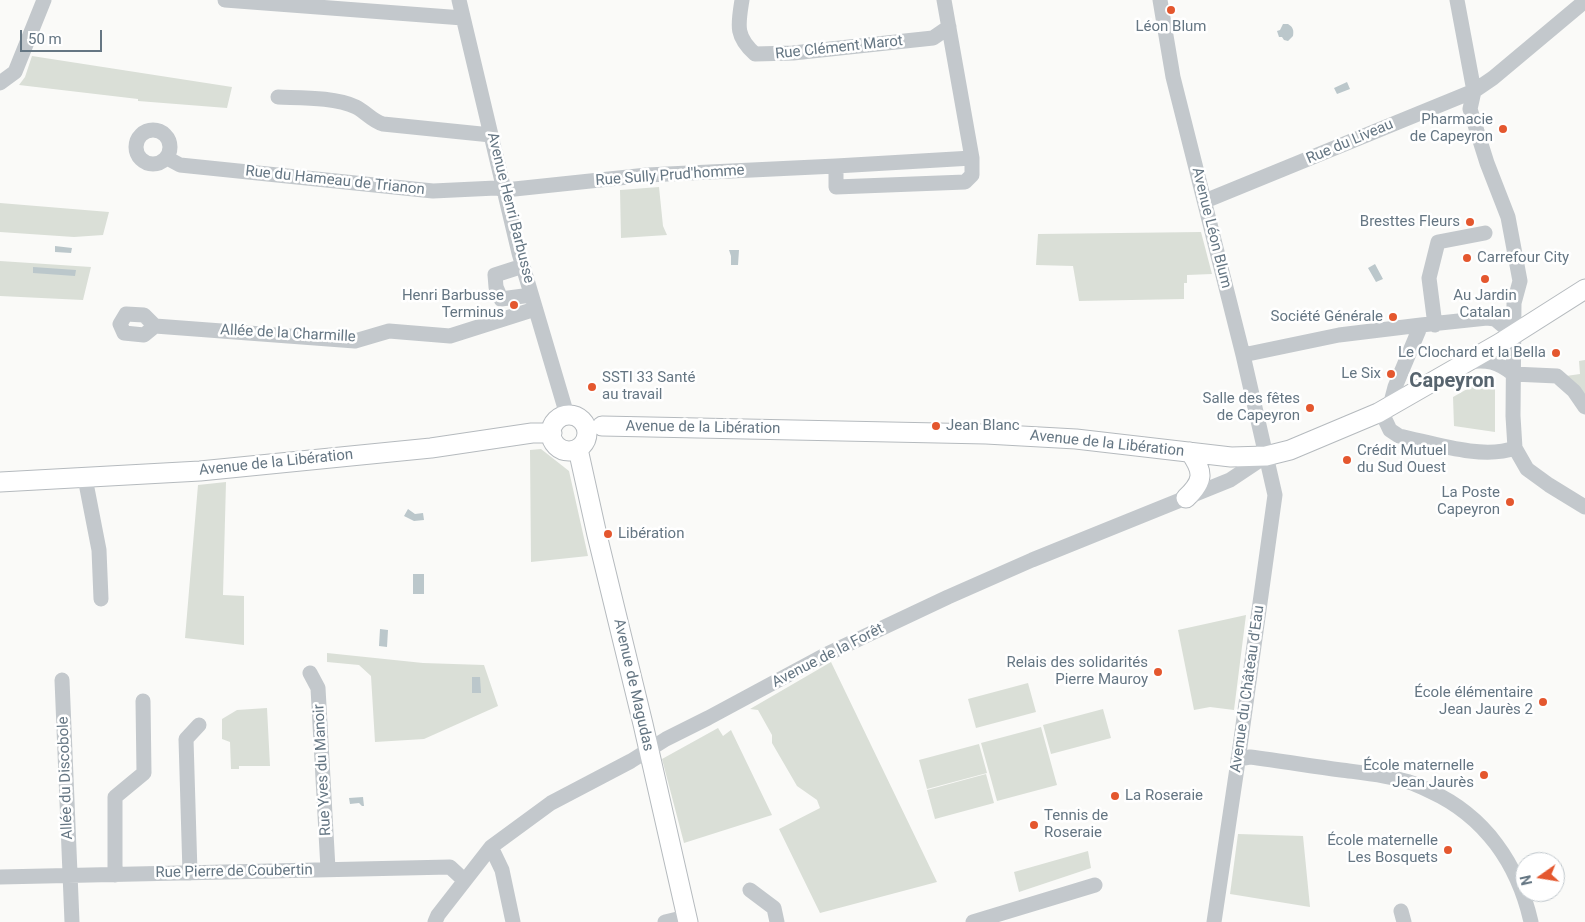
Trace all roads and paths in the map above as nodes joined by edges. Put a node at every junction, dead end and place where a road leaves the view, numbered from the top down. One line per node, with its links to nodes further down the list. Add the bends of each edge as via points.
1 (44, 0): 11 (street, via 15,72)
2 (225, 0): 9 (street)
3 (459, 0): 9 (street, Avenue Henri Barbusse)
4 (742, 0): 10 (street, Rue Clément Marot, via 740,35 755,54 933,38)
5 (944, 0): 10 (street)
6 (1160, 0): 19 (street, Avenue Léon Blum, via 1173,77)
7 (1457, 0): 12 (street)
8 (1585, 1): 12 (street, Rue du Liveau)
9 (464, 18): 14 (street, Avenue Henri Barbusse)
10 (949, 27): 16 (street)
11 (0, 83)
12 (1474, 91): 19 (street, Rue du Liveau); 26 (street, via 1470,109 1508,217 1520,281 1514,303)
13 (278, 98): 14 (street, via 306,98 349,105 382,124)
14 (491, 135): 18 (street, Avenue Henri Barbusse)
15 (167, 158): 18 (street, Rue du Hameau de Trianon, via 180,164 434,191)
16 (972, 158): 17 (street, Rue Sully Prud'homme); 17 (street, via 972,174 965,182 836,187)
17 (836, 166): 18 (street, Rue Sully Prud'homme, via 647,175)
18 (505, 190): 21 (street, Avenue Henri Barbusse)
19 (1205, 201): 27 (street, Avenue Léon Blum)
20 (1485, 233): 24 (street, via 1438,242 1430,278)
21 (523, 266): 23 (street, Avenue Henri Barbusse); 23 (street, via 494,275 496,287 501,299)
22 (1585, 289): 26 (main road, Avenue de la Libération)
23 (533, 302): 25 (street, Allée de la Charmille, via 450,336 389,330 355,340); 32 (street, Avenue Henri Barbusse)
24 (1428, 325): 26 (street, via 1487,318 1495,319); 27 (street, via 1339,335); 31 (street)
25 (155, 326)
26 (1514, 334): 28 (main road, Avenue de la Libération); 29 (street)
27 (1243, 355): 38 (street, Avenue Léon Blum)
28 (1468, 362): 29 (street, via 1484,359 1503,366); 31 (main road, Avenue de la Libération)
29 (1513, 374): 30 (street, via 1557,376 1574,391); 35 (street)
30 (1585, 407)
31 (1386, 409): 35 (street, via 1390,430 1399,436 1482,454); 38 (main road, Avenue de la Libération, via 1290,450)
32 (568, 415): 33 (main road, via 577,416); 34 (main road, via 558,419)
33 (594, 427): 36 (main road); 37 (main road, Avenue de la Libération, via 986,434 1076,439)
34 (552, 433): 36 (main road, via 560,448); 39 (main road, Avenue de la Libération, via 285,463)
35 (1515, 448): 42 (street, via 1527,469 1548,486)
36 (578, 449): 48 (main road, Avenue de Magudas)
37 (1190, 452): 38 (main road, Avenue de la Libération, via 1231,457); 41 (main road, via 1200,468 1201,479)
38 (1266, 456): 41 (street, Avenue de la Forêt, via 1230,480); 49 (street, Avenue du Château d'Eau, via 1275,495)
39 (85, 478): 40 (main road, Avenue de la Libération); 43 (street, via 100,550)
40 (0, 482)
41 (1186, 498): 48 (street, Avenue de la Forêt, via 939,601 825,655)
42 (1585, 507)
43 (101, 599)
44 (310, 673): 51 (street, Rue Yves du Manoir, via 318,688)
45 (62, 680): 53 (street, Allée du Discobole)
46 (143, 701): 54 (street, via 144,773 114,797)
47 (199, 725): 52 (street, via 186,739)
48 (648, 750): 50 (street, Avenue de la Forêt, via 551,803); 59 (main road, Avenue de Magudas)
49 (1238, 759): 66 (street, Avenue du Château d'Eau); 67 (street, via 1250,757 1371,774 1410,782 1442,796 1471,816 1496,842 1515,872)
50 (491, 847): 56 (street, Avenue de la Forêt); 62 (street, via 502,870)
51 (328, 869): 52 (street, Rue Pierre de Coubertin); 56 (street, Rue Pierre de Coubertin, via 450,867)
52 (190, 873): 54 (street, Rue Pierre de Coubertin)
53 (70, 875): 54 (street, Rue Pierre de Coubertin); 55 (street, Rue Pierre de Coubertin); 60 (street, Allée du Discobole)
54 (115, 875)
55 (0, 877)
56 (464, 880): 61 (street, Avenue de la Forêt)
57 (1095, 885): 65 (street)
58 (750, 890): 64 (street, via 774,908)
59 (687, 920): 63 (street)
60 (72, 922)
61 (435, 922)
62 (513, 922)
63 (665, 922)
64 (777, 922)
65 (973, 922)
66 (1214, 922)
67 (1531, 922)

